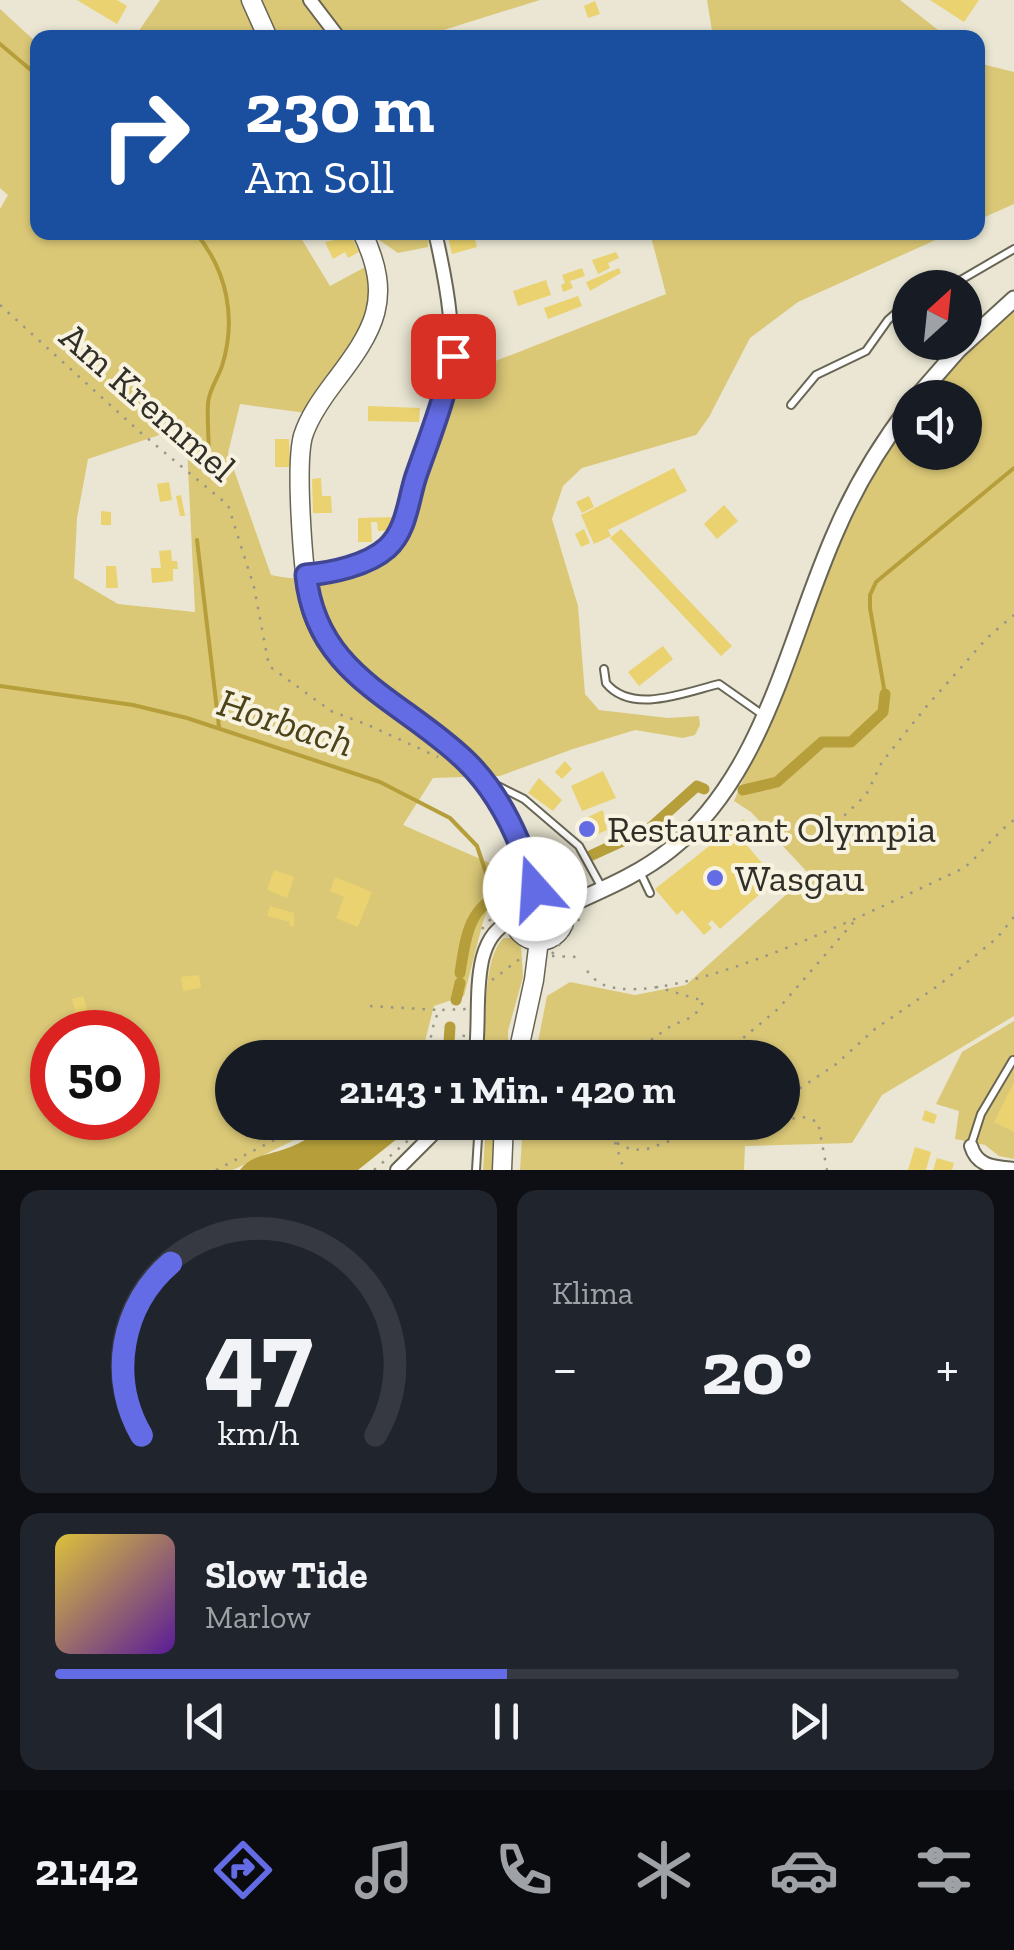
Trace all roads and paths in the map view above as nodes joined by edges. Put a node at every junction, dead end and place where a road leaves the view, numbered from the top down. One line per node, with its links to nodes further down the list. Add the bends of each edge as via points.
1 (252, 0): 3 (main road)
2 (310, 0): 4 (street)
3 (265, 30)
4 (333, 30)
5 (365, 240): 15 (main road, via 379,281 378,311 302,439)
6 (437, 240): 15 (street, via 453,356 398,535 384,552)
7 (1014, 249): 8 (lane)
8 (978, 270)
9 (1014, 299): 12 (street)
10 (0, 305): 19 (path, Am Kremmel, via 228,505 269,666 331,712)
11 (892, 316): 13 (lane, via 866,351 816,375)
12 (982, 324)
13 (791, 405)
14 (892, 433): 18 (street, via 836,530)
15 (306, 575): 20 (main road, via 317,625 346,666)
16 (1014, 615): 22 (path, via 926,707 882,762 866,796)
17 (604, 669): 18 (lane, via 606,684 622,696 654,698 719,684)
18 (764, 716): 23 (street, via 711,808)
19 (449, 763)
20 (482, 778): 24 (main road, via 514,831); 25 (lane, via 515,793 557,826 583,851)
21 (1014, 820): 28 (path, via 964,868)
22 (829, 830)
23 (639, 871): 25 (street); 26 (lane)
24 (533, 882): 25 (path, via 544,871 564,885); 27 (main road); 30 (main road, via 516,904); 31 (path, via 521,879)
25 (600, 883): 27 (street)
26 (650, 893)
27 (571, 903): 32 (main road, via 562,927); 33 (path, via 584,912 550,956)
28 (860, 914): 36 (path, via 734,970); 46 (path, via 778,1009)
29 (1014, 917): 48 (path, via 939,986)
30 (514, 920): 32 (main road); 38 (street, via 484,946)
31 (478, 936)
32 (532, 946): 35 (path, via 485,986); 44 (main road, via 534,980)
33 (576, 957)
34 (587, 970): 36 (path, via 604,985)
35 (486, 976)
36 (656, 986): 45 (path, via 704,1001 694,1016)
37 (370, 1006): 39 (path)
38 (472, 1008): 39 (path); 43 (street)
39 (440, 1010): 41 (path)
40 (465, 1028): 42 (path)
41 (430, 1040)
42 (463, 1040)
43 (473, 1040)
44 (521, 1040)
45 (651, 1040)
46 (741, 1040)
47 (1014, 1060): 57 (lane, via 981,1114)
48 (800, 1088)
49 (800, 1117): 65 (path, via 818,1122)
50 (274, 1140): 59 (path)
51 (420, 1140): 60 (path); 61 (street)
52 (478, 1140): 62 (lane)
53 (503, 1140): 63 (main road)
54 (616, 1140): 56 (path)
55 (671, 1140): 56 (path, via 632,1150)
56 (617, 1143): 64 (path)
57 (971, 1146): 58 (street, via 985,1164)
58 (1014, 1169)
59 (216, 1170)
60 (374, 1170)
61 (397, 1170)
62 (476, 1170)
63 (502, 1170)
64 (624, 1170)
65 (827, 1170)

